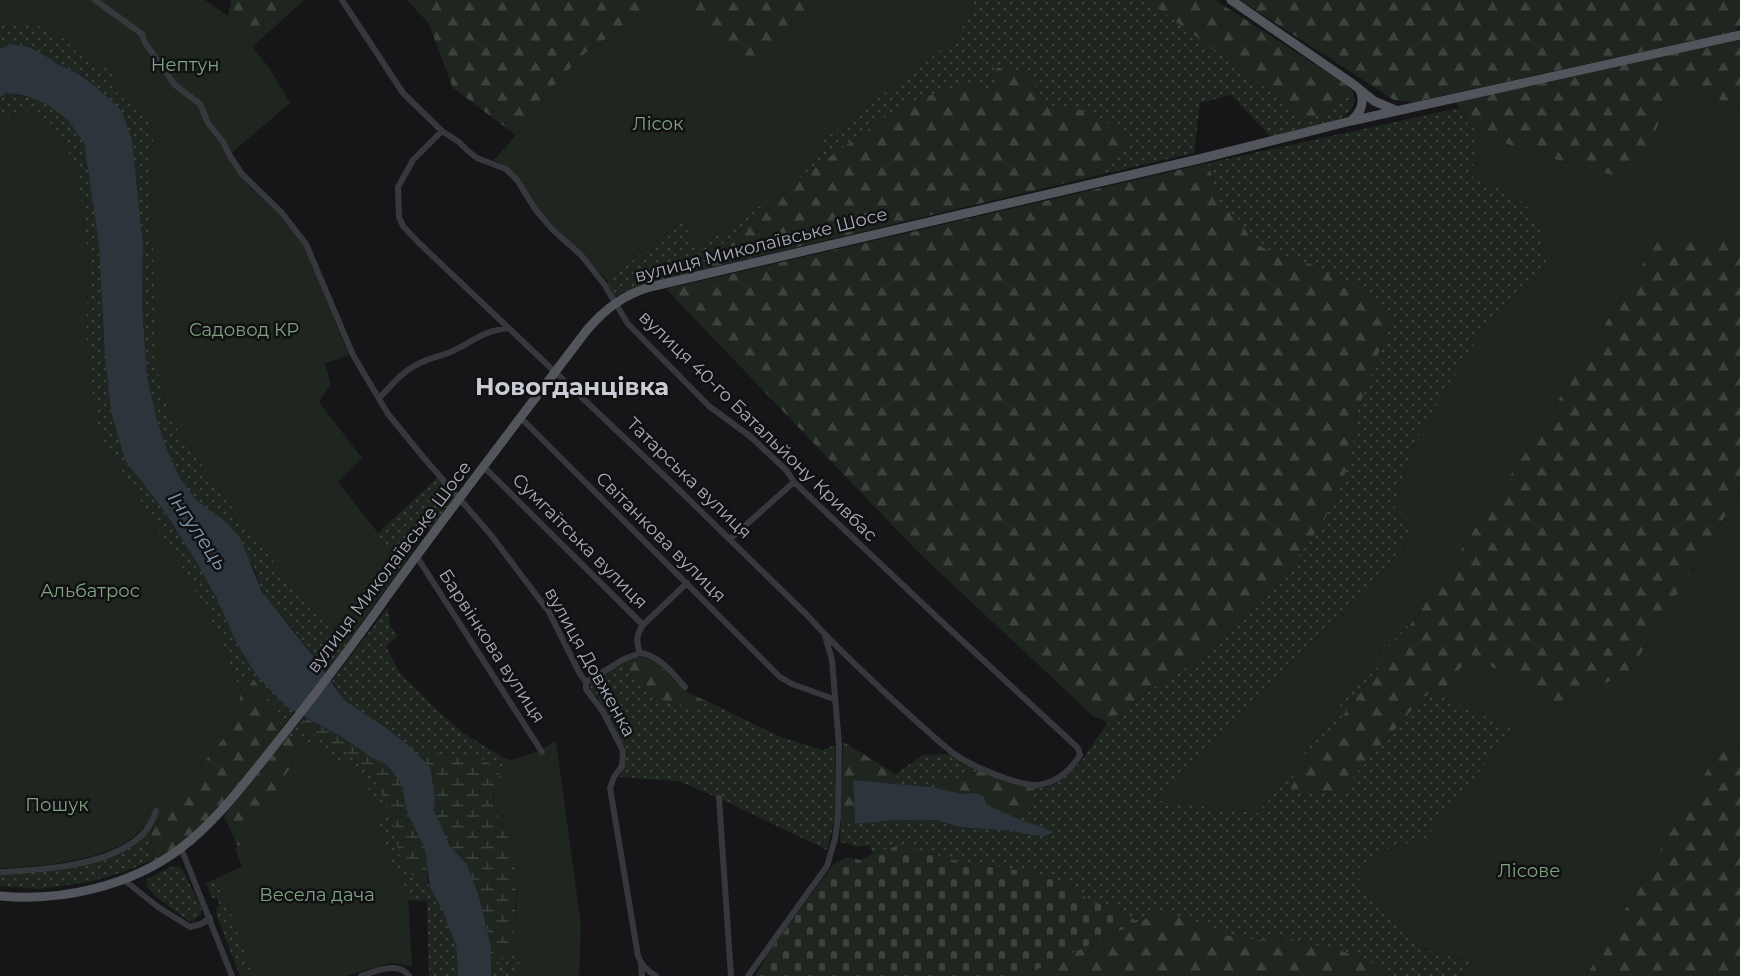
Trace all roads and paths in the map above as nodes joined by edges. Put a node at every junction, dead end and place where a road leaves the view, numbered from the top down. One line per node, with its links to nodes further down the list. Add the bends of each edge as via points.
1 (94, 0): 12 (street, вулиця Довженка, via 142,34 145,44 176,85 200,104 242,174 282,213 306,244 352,355)
2 (342, 0): 8 (street, вулиця 40-го Батальйону Кривбас, via 403,93)
3 (1231, 0): 5 (main road)
4 (1740, 35): 6 (main road, вулиця Миколаївське Шосе)
5 (1360, 90): 6 (main road, via 1378,104); 7 (main road, via 1361,108)
6 (1397, 111): 7 (main road, вулиця Миколаївське Шосе)
7 (1351, 121): 9 (main road, вулиця Миколаївське Шосе, via 650,287)
8 (442, 131): 9 (street, вулиця 40-го Батальйону Кривбас, via 477,158 506,169 553,230 581,255); 10 (street, Татарська вулиця, via 413,160 398,187 399,218 419,243)
9 (615, 303): 11 (main road, вулиця Миколаївське Шосе, via 600,315); 15 (street, вулиця 40-го Батальйону Кривбас, via 628,324 709,406 751,437)
10 (509, 328): 11 (street, Татарська вулиця); 12 (street, via 492,330 451,352 416,364)
11 (556, 371): 13 (main road, вулиця Миколаївське Шосе); 17 (street, Татарська вулиця)
12 (380, 398): 16 (street, вулиця Довженка, via 399,428)
13 (520, 418): 14 (main road, вулиця Миколаївське Шосе); 19 (street, Світанкова вулиця)
14 (484, 467): 16 (main road, вулиця Миколаївське Шосе); 20 (street, Сумгаїтська вулиця)
15 (794, 482): 17 (street); 27 (street, вулиця 40-го Батальйону Кривбас, via 1078,748 1076,762)
16 (460, 498): 18 (main road, вулиця Миколаївське Шосе); 23 (street, вулиця Довженка, via 549,612)
17 (730, 539): 21 (street, Татарська вулиця)
18 (417, 556): 26 (street, Барвінкова вулиця); 30 (main road, вулиця Миколаївське Шосе, via 285,732 221,810)
19 (687, 583): 20 (street); 25 (street, Світанкова вулиця, via 780,677)
20 (643, 625): 22 (street, Сумгаїтська вулиця, via 637,633)
21 (825, 636): 25 (street); 27 (street, Татарська вулиця, via 954,754 1023,784)
22 (640, 653): 23 (street); 24 (street, via 653,656)
23 (586, 682): 35 (street, вулиця Довженка, via 623,751 622,766 610,788)
24 (685, 687)
25 (834, 699): 42 (street, via 839,745 838,817 827,866)
26 (542, 753)
27 (1056, 780)
28 (719, 798): 41 (street)
29 (156, 811): 31 (street, via 142,834 110,854 62,866)
30 (181, 848): 32 (main road, вулиця Миколаївське Шосе, via 154,866); 34 (street)
31 (0, 872)
32 (123, 879): 33 (main road, вулиця Миколаївське Шосе, via 61,894); 34 (street, via 190,927)
33 (0, 896)
34 (210, 918): 37 (street)
35 (641, 963): 39 (street, вулиця Довженка); 40 (street)
36 (407, 973): 38 (street, via 393,968)
37 (232, 976)
38 (361, 976)
39 (642, 976)
40 (656, 976)
41 (731, 976)
42 (748, 976)

